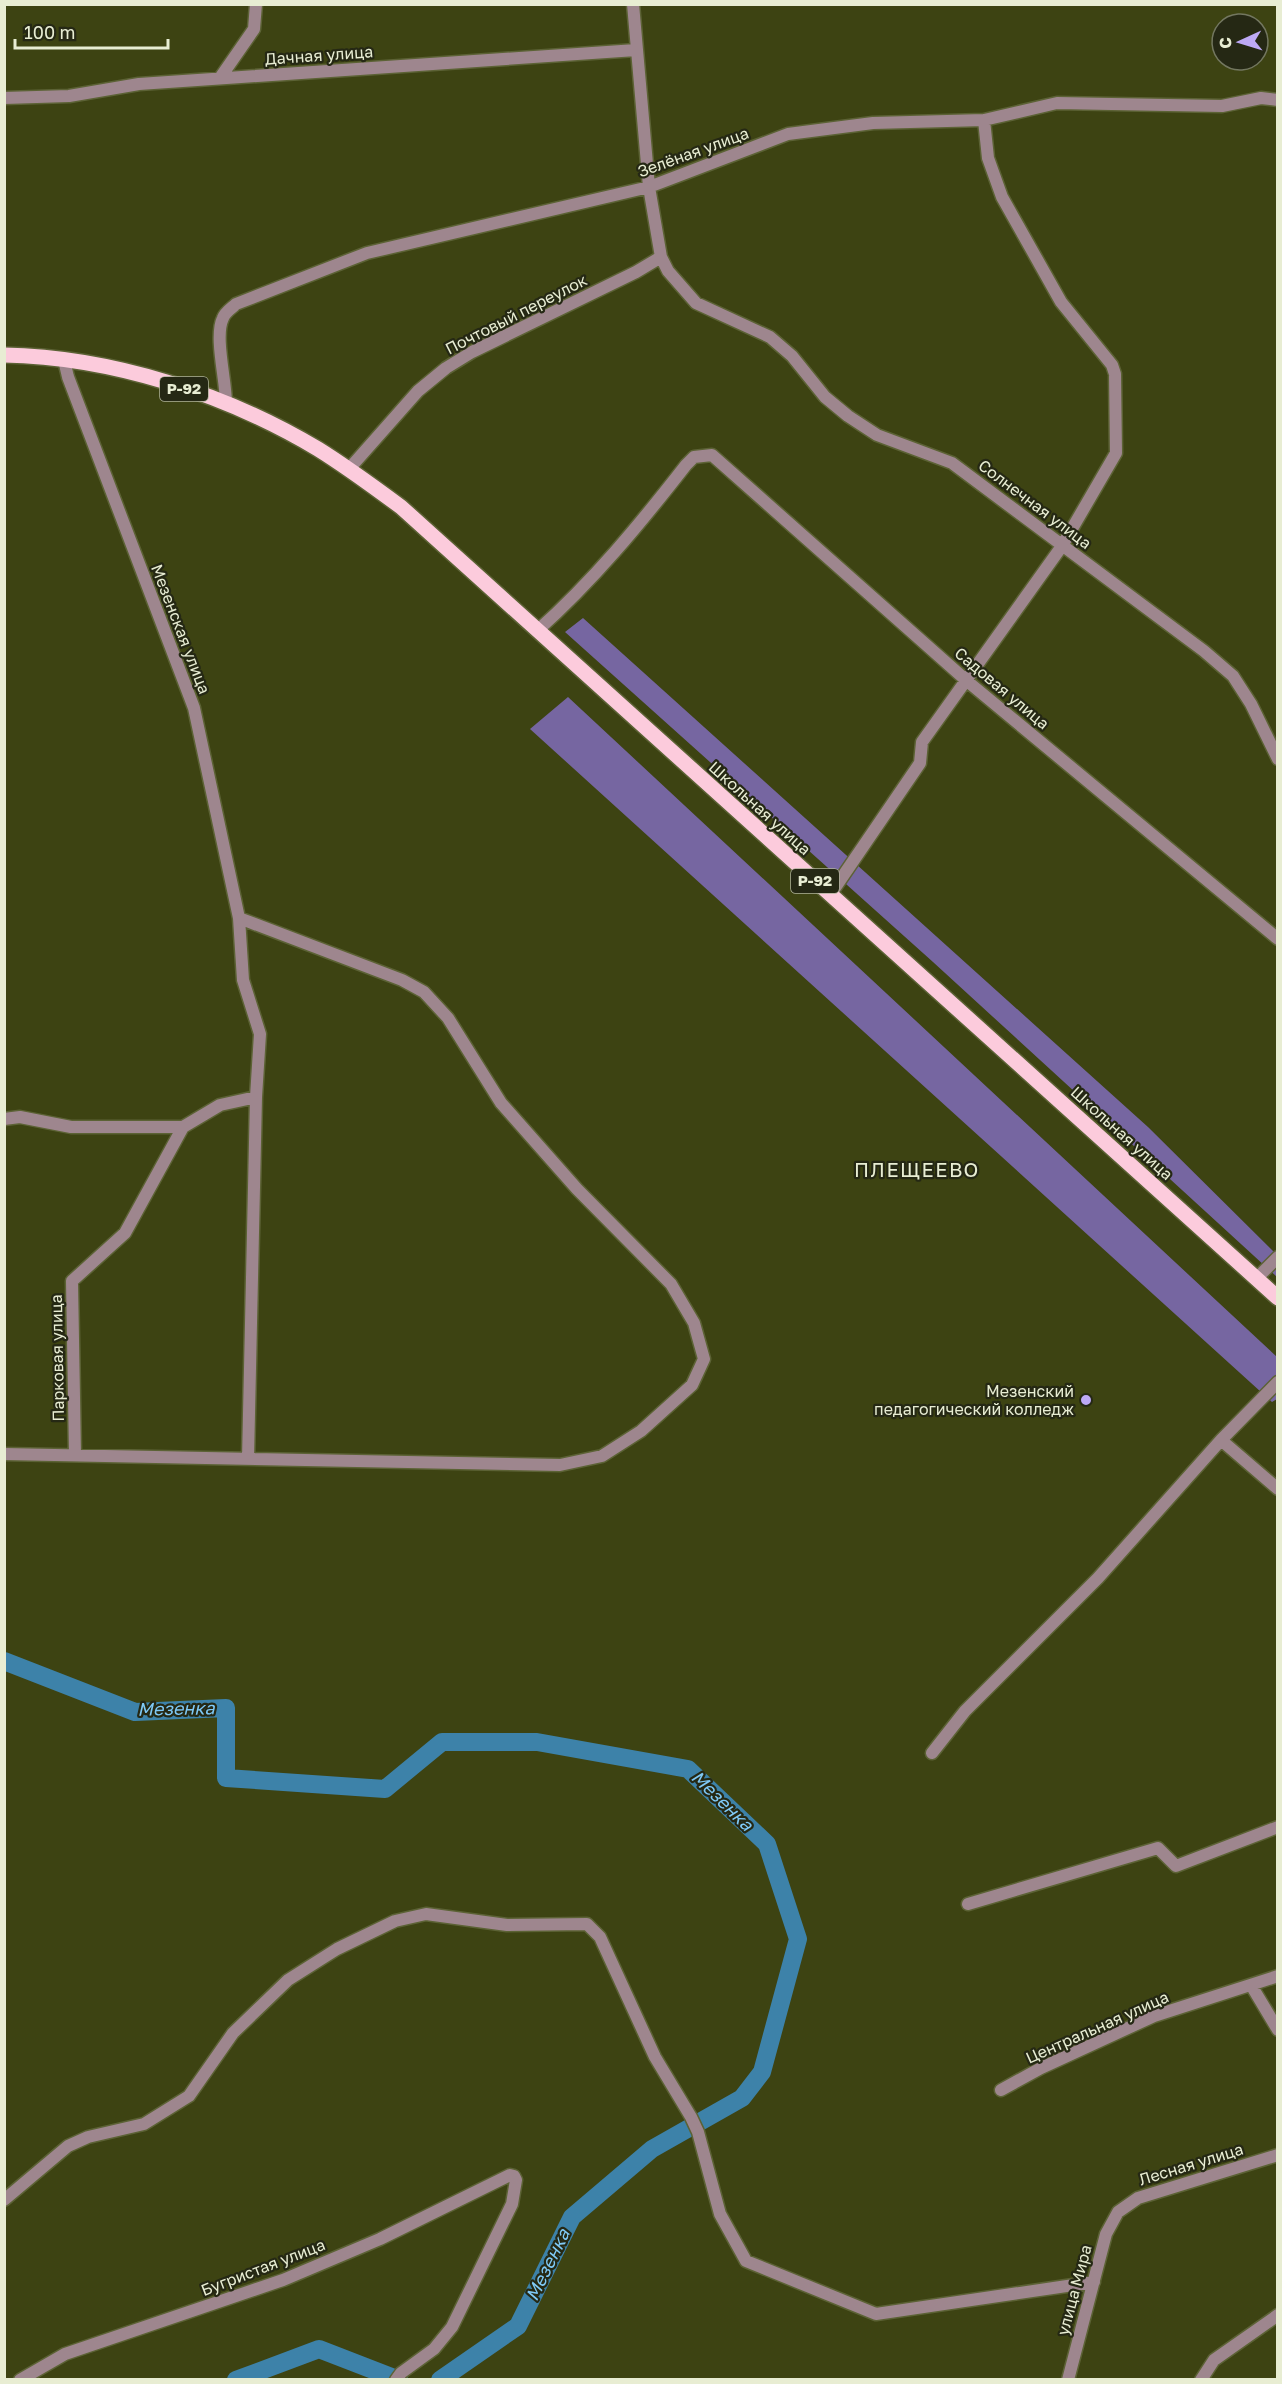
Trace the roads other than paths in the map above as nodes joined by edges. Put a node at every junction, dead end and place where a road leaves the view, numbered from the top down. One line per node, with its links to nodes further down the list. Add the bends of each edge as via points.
1 (256, 4): 4 (street, via 254,29)
2 (633, 4): 3 (street)
3 (636, 50): 4 (street, Дачная улица); 8 (street)
4 (220, 78): 5 (street, Дачная улица, via 139,84 69,96)
5 (4, 98)
6 (1278, 100): 7 (street, Зелёная улица, via 1261,98 1222,106 1057,103)
7 (984, 120): 8 (street, Зелёная улица, via 873,123 788,134); 14 (street, via 988,158 1002,198 1061,302 1112,365 1115,375 1116,453)
8 (649, 187): 9 (street); 12 (street, Зелёная улица, via 367,254 236,304 224,315 219,331)
9 (661, 257): 13 (street, Почтовый переулок, via 446,368 418,391); 14 (street, Солнечная улица, via 696,303 770,337 848,416 877,435 952,463)
10 (4, 355): 11 (main road, Р-92)
11 (64, 360): 12 (main road, Р-92, via 129,371); 19 (street, Мезенская улица, via 194,708)
12 (226, 403): 13 (main road, Р-92, via 317,449)
13 (349, 470): 15 (main road, Школьная улица / Р-92, via 401,507)
14 (1062, 546): 16 (street); 17 (street, Солнечная улица, via 1233,676)
15 (537, 631): 16 (street, Садовая улица, via 625,542 686,465 694,458 712,455); 18 (main road, Школьная улица / Р-92)
16 (967, 681): 18 (street, via 922,742 920,763); 20 (street, Садовая улица)
17 (1278, 759)
18 (830, 895): 25 (main road, Школьная улица / Р-92)
19 (239, 918): 21 (street, Мезенская улица, via 243,980 260,1034); 31 (street, via 424,992 448,1018 501,1103 577,1189 671,1284 694,1323 704,1359 692,1384 641,1431 602,1456 560,1465)
20 (1278, 939)
21 (256, 1097): 23 (street, via 220,1105); 31 (street, Мезенская улица)
22 (4, 1119): 23 (street, via 20,1117 71,1127)
23 (183, 1127): 30 (street, Парковая улица, via 125,1233 72,1281)
24 (1278, 1257): 25 (street)
25 (1257, 1278): 26 (main road, Школьная улица / Р-92)
26 (1278, 1298)
27 (1278, 1382): 28 (street)
28 (1221, 1440): 32 (street); 33 (street, via 1098,1578 965,1711)
29 (4, 1454): 30 (street)
30 (75, 1455): 31 (street)
31 (249, 1459)
32 (1278, 1489)
33 (932, 1753)
34 (1278, 1827): 35 (street, via 1176,1866 1158,1848)
35 (968, 1904)
36 (1278, 1976): 37 (street, Центральная улица)
37 (1251, 1985): 38 (street); 39 (street, Центральная улица, via 1154,2016 1041,2067)
38 (1278, 2030)
39 (1001, 2090)
40 (1278, 2155): 42 (street, Лесная улица, via 1138,2198)
41 (4, 2200): 43 (street, via 68,2146 88,2137 144,2124 189,2096 232,2033 288,1980 337,1949 395,1921 426,1914 507,1925 587,1924 604,1945 654,2057 691,2117 720,2214 746,2261 876,2314)
42 (1118, 2212): 43 (street, улица Мира, via 1106,2234)
43 (1094, 2282): 47 (street, улица Мира)
44 (1278, 2315): 48 (street, via 1214,2360)
45 (399, 2376): 46 (street, Бугристая улица, via 434,2349 452,2327 512,2204 514,2176 283,2280 65,2354)
46 (20, 2379)
47 (1068, 2379)
48 (1201, 2379)

